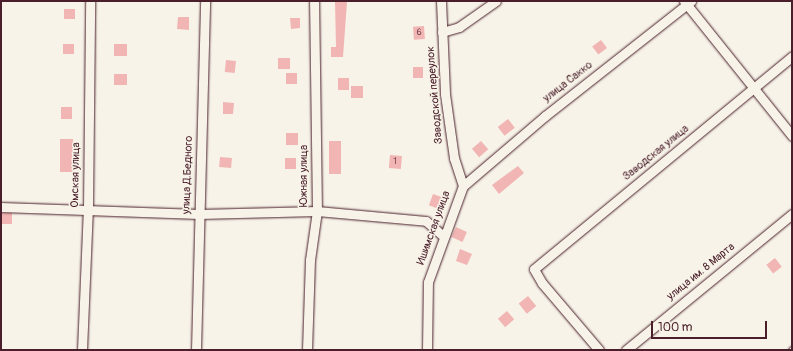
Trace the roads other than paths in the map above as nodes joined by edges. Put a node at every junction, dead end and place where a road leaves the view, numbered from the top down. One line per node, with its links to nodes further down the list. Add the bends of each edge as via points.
1 (90, 1): 13 (street, Омская улица)
2 (205, 1): 15 (street, улица Д.Бедного)
3 (314, 1): 14 (street, Южная улица)
4 (441, 1): 7 (street, Заводской переулок)
5 (496, 1): 7 (street, via 459,27)
6 (687, 2): 9 (street); 11 (street, улица Сакко, via 544,116)
7 (442, 32): 11 (street, Заводской переулок, via 446,101 454,158)
8 (792, 56): 9 (street, Заводская улица)
9 (754, 90): 10 (street); 22 (street, Заводская улица, via 534,269 542,283)
10 (792, 136)
11 (463, 186): 17 (street, Ишимская улица)
12 (1, 207): 13 (street)
13 (88, 210): 15 (street); 18 (street, Омская улица)
14 (316, 211): 15 (street); 17 (street, via 426,221); 20 (street, Южная улица, via 310,260)
15 (199, 214): 19 (street, улица Д.Бедного)
16 (792, 214): 23 (street, улица им. 8 Марта)
17 (443, 236): 21 (street, Ишимская улица, via 428,282)
18 (82, 350)
19 (196, 350)
20 (307, 350)
21 (428, 350)
22 (599, 350)
23 (626, 350)

